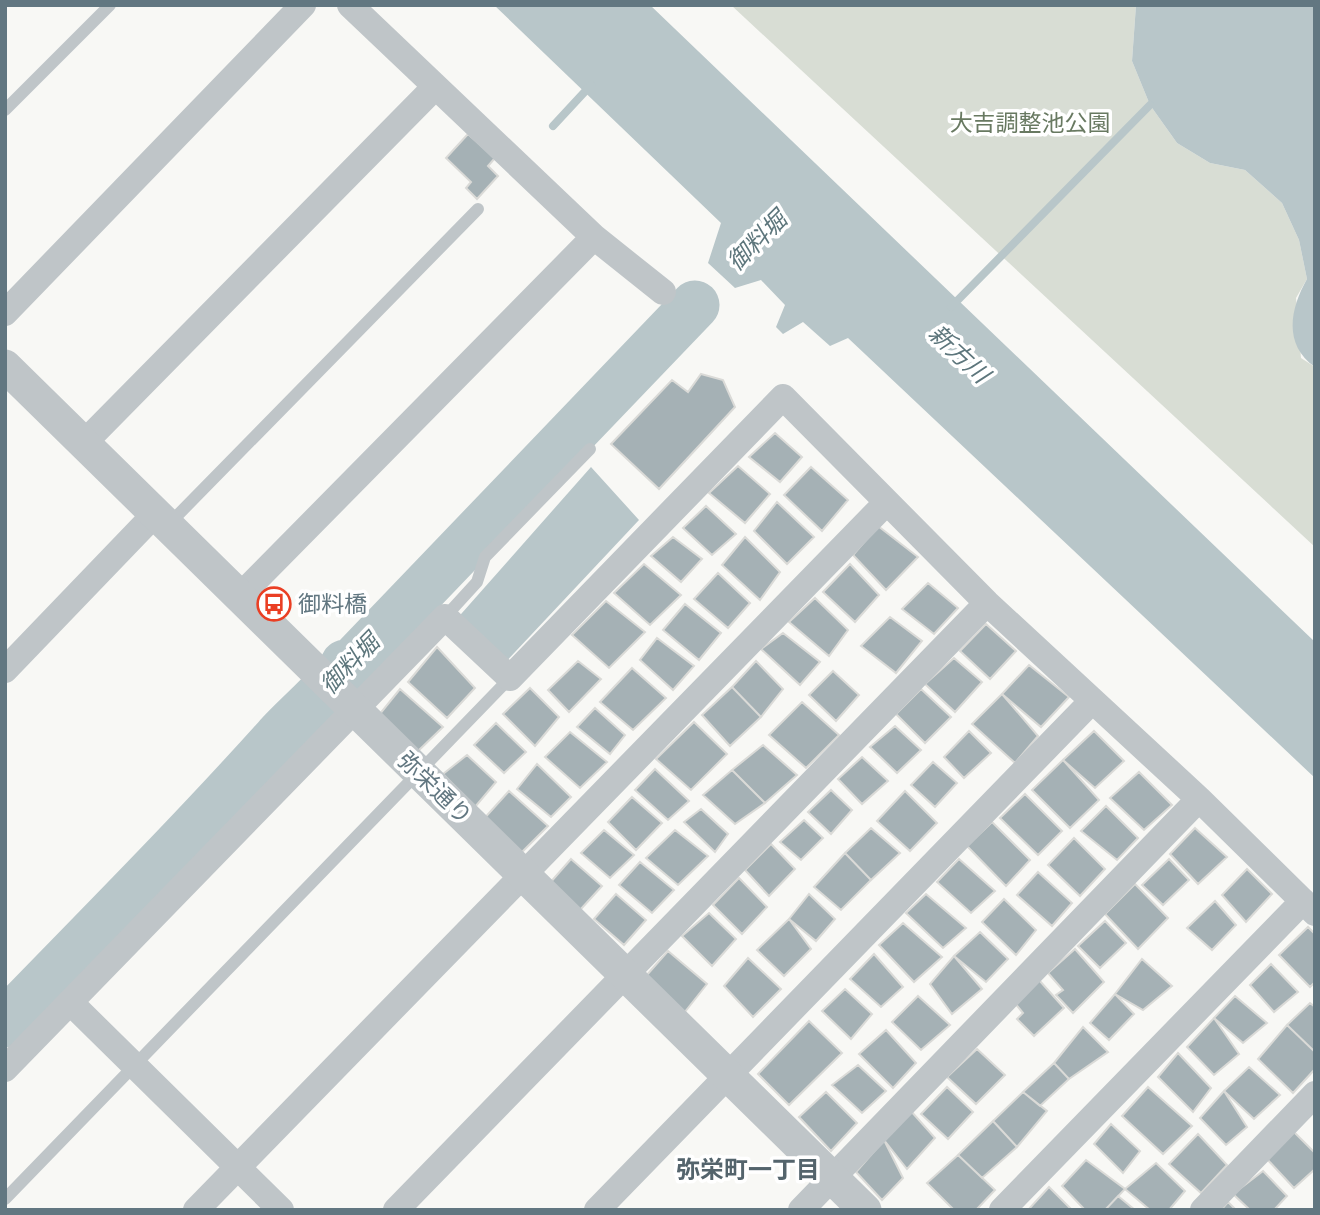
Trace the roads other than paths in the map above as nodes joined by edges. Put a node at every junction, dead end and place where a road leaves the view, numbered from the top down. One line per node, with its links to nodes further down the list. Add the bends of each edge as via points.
1 (110, 5): 5 (lane)
2 (303, 5): 9 (street)
3 (350, 5): 4 (street)
4 (435, 87): 7 (street); 11 (street)
5 (5, 110)
6 (478, 209): 14 (lane)
7 (594, 237): 8 (street); 15 (street)
8 (663, 292)
9 (5, 313)
10 (5, 366): 11 (street, 弥栄通り)
11 (83, 444): 14 (street, 弥栄通り)
12 (590, 449): 17 (lane, via 485,557 477,582)
13 (886, 503): 16 (street); 19 (street, via 783,397); 24 (street)
14 (161, 519): 15 (street, 弥栄通り); 18 (street)
15 (240, 596): 21 (street, 弥栄通り)
16 (987, 603): 20 (street); 26 (street)
17 (445, 617): 19 (street); 21 (street)
18 (6, 666)
19 (510, 678): 22 (lane)
20 (1092, 701): 23 (street); 30 (street)
21 (352, 706): 22 (street, 弥栄通り); 27 (street)
22 (419, 772): 24 (street, 弥栄通り); 28 (lane)
23 (1199, 799): 25 (street); 33 (street)
24 (524, 875): 26 (street, 弥栄通り); 32 (street)
25 (1309, 907): 41 (street)
26 (625, 974): 30 (street, 弥栄通り); 37 (street)
27 (71, 1003): 28 (street); 29 (street)
28 (135, 1066): 32 (street); 34 (lane)
29 (5, 1069)
30 (728, 1075): 33 (street, 弥栄通り); 38 (street)
31 (1315, 1094): 42 (street)
32 (238, 1167): 35 (street); 36 (street)
33 (832, 1177): 39 (street); 40 (street, 弥栄通り)
34 (5, 1199)
35 (197, 1210)
36 (281, 1210)
37 (396, 1210)
38 (597, 1210)
39 (801, 1210)
40 (865, 1210)
41 (1002, 1210)
42 (1203, 1210)

